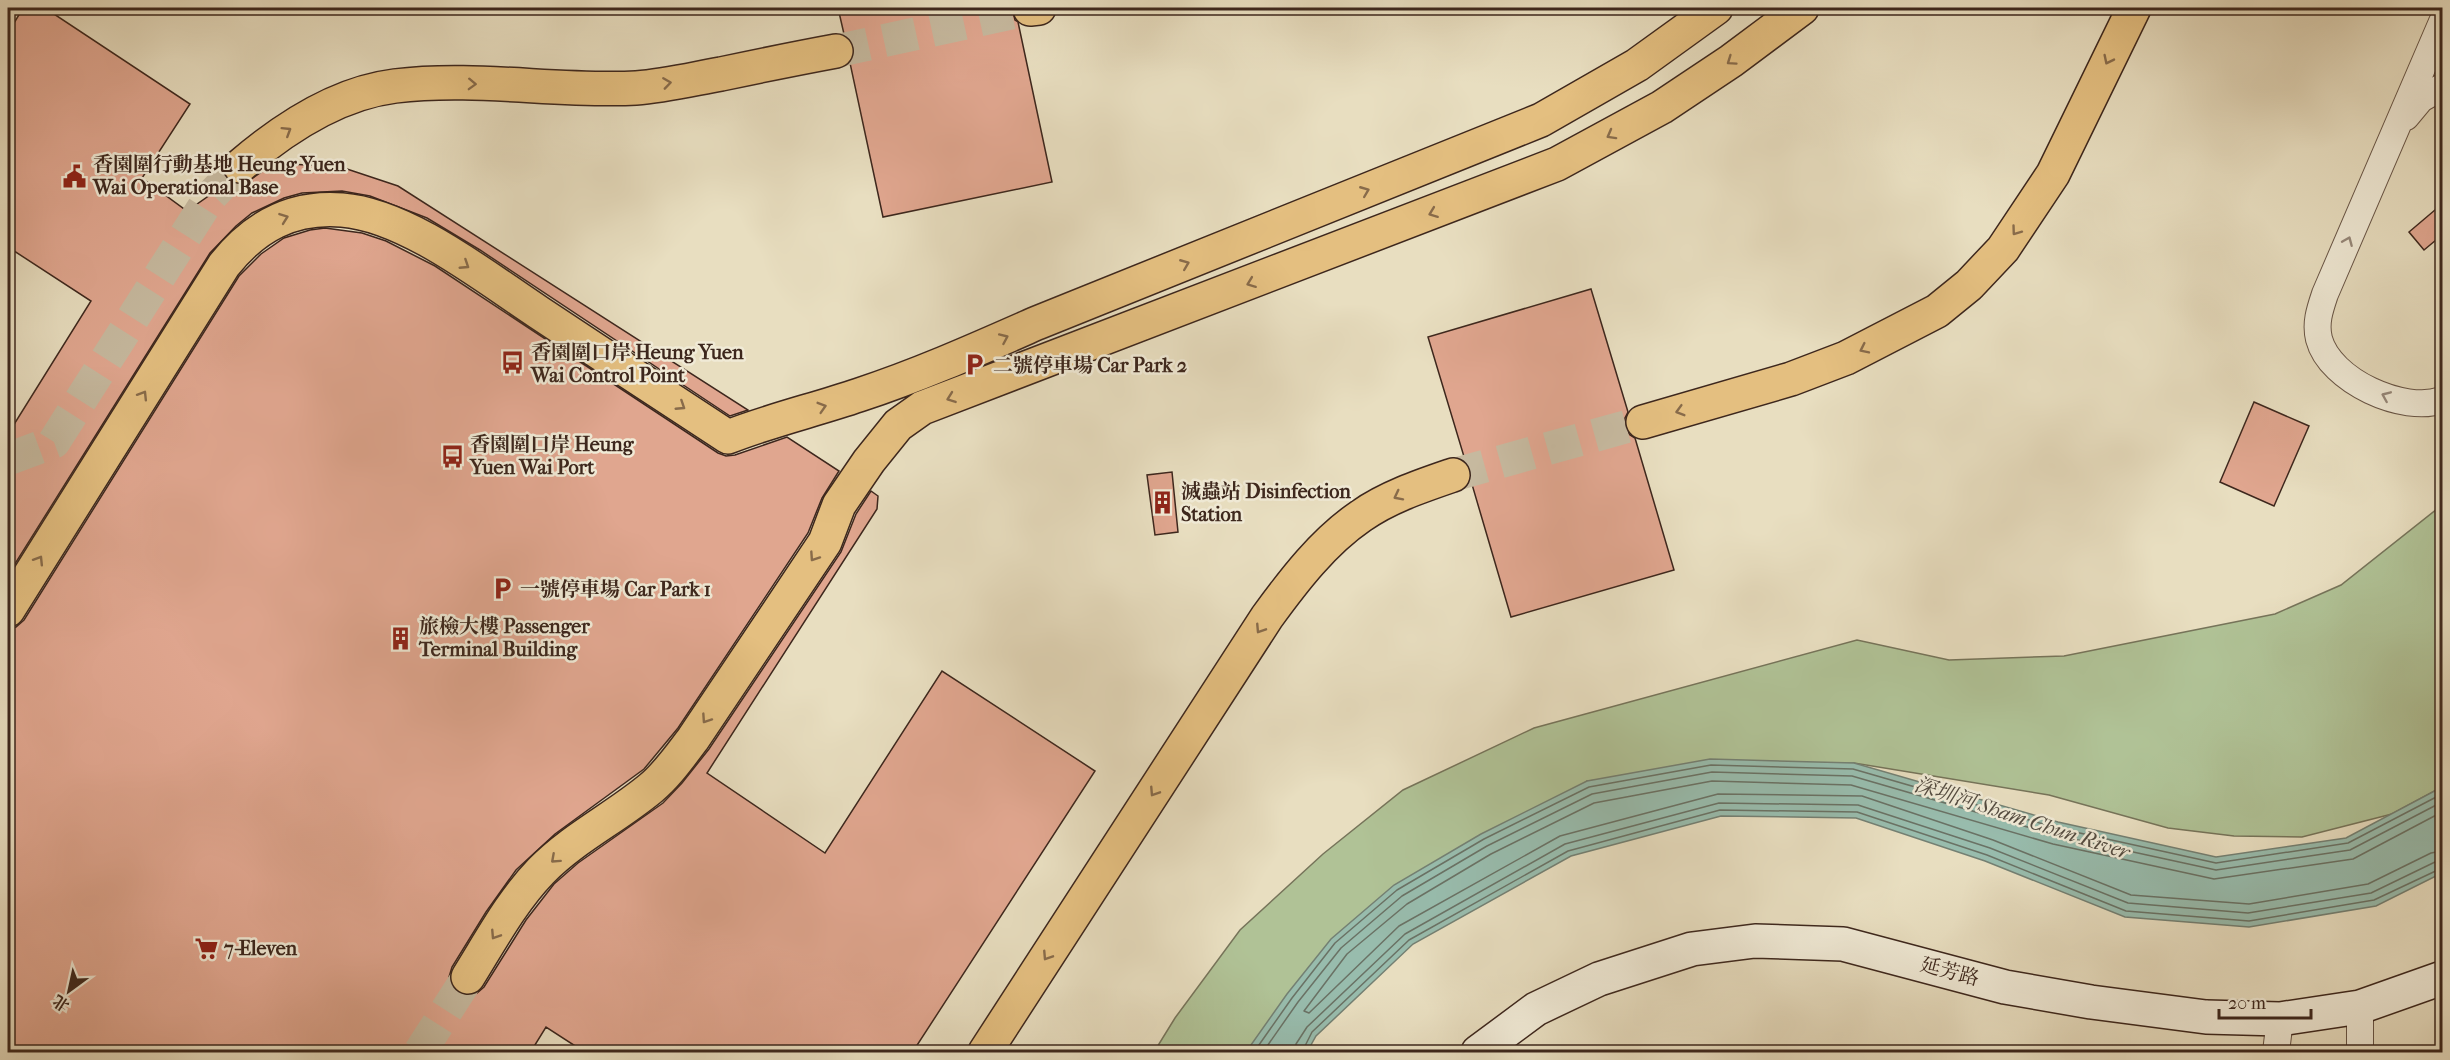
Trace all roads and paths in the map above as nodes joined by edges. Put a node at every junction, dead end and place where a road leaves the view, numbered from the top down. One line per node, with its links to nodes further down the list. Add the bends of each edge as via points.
1 (1716, 8): 12 (highway, one-way to 1, via 224,265 249,237 280,219 319,210 343,210 385,220 427,240 728,437 860,395 958,358 1540,120 1637,65)
2 (1802, 8): 13 (highway, one-way to 13, via 1662,107 1547,168 922,408 898,425 839,505 825,542 674,764 652,787 540,872)
3 (2134, 8): 10 (highway, one-way to 10, via 2053,174 2003,249 1969,285 1937,311 1846,358 1791,379)
4 (2442, 22): 7 (street)
5 (836, 51): 8 (highway, one-way to 5, via 287,129 345,100 393,86 436,83 636,88)
6 (2442, 87): 7 (street, via 2421,99)
7 (2395, 132): 9 (street, one-way to 7, via 2409,403 2363,385 2334,365 2319,340 2325,294)
8 (240, 166)
9 (2442, 400)
10 (1643, 422)
11 (1453, 476): 17 (highway, one-way to 17, via 1406,492 1361,516 1295,578)
12 (8, 610)
13 (468, 977)
14 (2442, 978): 15 (main road, 延芳路)
15 (2360, 1007): 16 (main road, 延芳路); 20 (street)
16 (2280, 1019): 18 (main road, 延芳路, via 2206,1017 2091,1002 2005,987 1843,944 1755,941 1692,949 1599,979 1536,1009); 19 (street)
17 (989, 1045)
18 (1478, 1053)
19 (2276, 1053)
20 (2360, 1053)

